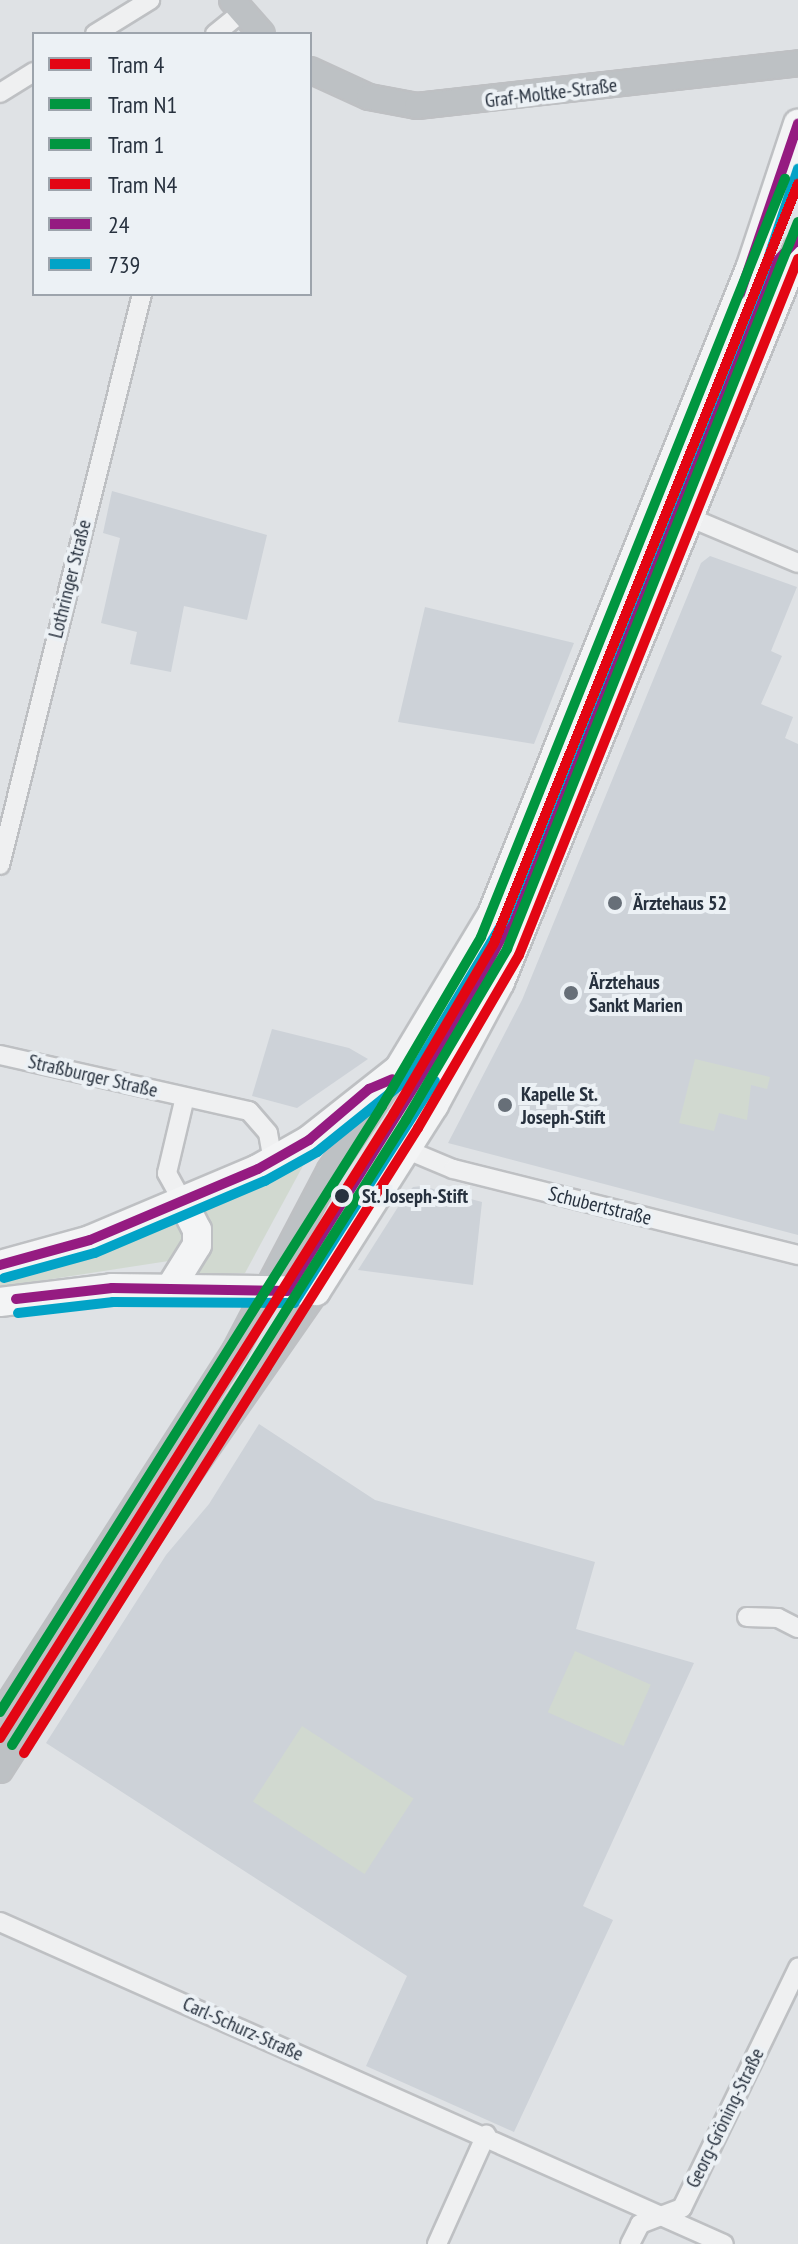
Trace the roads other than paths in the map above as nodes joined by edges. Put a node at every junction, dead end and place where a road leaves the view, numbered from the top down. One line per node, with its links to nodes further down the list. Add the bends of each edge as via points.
1 (150, 0): 3 (street)
2 (236, 7): 4 (street); 5 (main road)
3 (98, 32)
4 (217, 32)
5 (260, 32)
6 (798, 63): 7 (main road, Graf-Moltke-Straße, via 417,106 369,97)
7 (312, 71)
8 (32, 73): 9 (street)
9 (0, 93)
10 (798, 124): 19 (main road, via 750,269 492,914)
11 (798, 249): 13 (main road)
12 (141, 296): 16 (street, Lothringer Straße)
13 (691, 518): 14 (street); 21 (main road, via 500,982)
14 (798, 563)
15 (0, 781): 16 (street)
16 (19, 785): 17 (street, Lothringer Straße)
17 (0, 865)
18 (0, 1055): 20 (street, Straßburger Straße)
19 (392, 1079): 22 (main road, via 369,1089 309,1140); 27 (main road, via 330,1170)
20 (185, 1097): 22 (street, Straßburger Straße, via 249,1111 268,1133); 23 (street, Straßburger Straße, via 167,1173)
21 (405, 1149): 24 (street, Schubertstraße, via 453,1169); 28 (main road)
22 (273, 1161): 23 (main road)
23 (184, 1204): 25 (main road, via 90,1240); 26 (main road, via 197,1230 197,1245)
24 (798, 1255)
25 (0, 1265)
26 (171, 1287): 27 (main road); 29 (main road, via 83,1290)
27 (265, 1290): 28 (main road); 32 (main road, via 235,1351)
28 (316, 1291): 33 (main road, via 188,1475)
29 (0, 1302)
30 (747, 1617): 31 (street, via 778,1618)
31 (798, 1628)
32 (0, 1717)
33 (0, 1770)
34 (0, 1922): 36 (street, Carl-Schurz-Straße)
35 (798, 1968): 37 (street, Georg-Gröning-Straße, via 682,2208)
36 (486, 2135): 37 (street, Carl-Schurz-Straße); 38 (street)
37 (663, 2216): 39 (street, Georg-Gröning-Straße, via 640,2224); 40 (street, Carl-Schurz-Straße)
38 (437, 2244)
39 (630, 2244)
40 (724, 2244)

